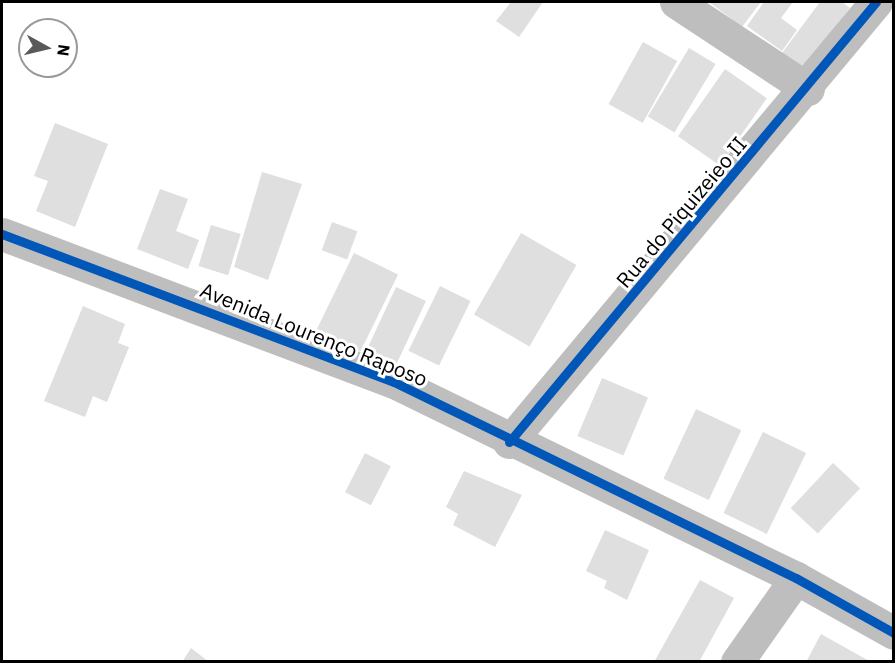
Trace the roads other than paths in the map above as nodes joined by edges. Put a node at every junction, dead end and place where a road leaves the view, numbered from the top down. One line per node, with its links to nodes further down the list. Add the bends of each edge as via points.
1 (676, 2): 3 (street)
2 (876, 2): 3 (street, Rua do Piquizeieo II)
3 (808, 89): 5 (street, Rua do Piquizeieo II)
4 (2, 234): 5 (street, Avenida Lourenço Raposo, via 355,366)
5 (509, 442): 6 (street, Avenida Lourenço Raposo)
6 (796, 578): 7 (street, Avenida Lourenço Raposo); 8 (street)
7 (894, 633)
8 (737, 662)

